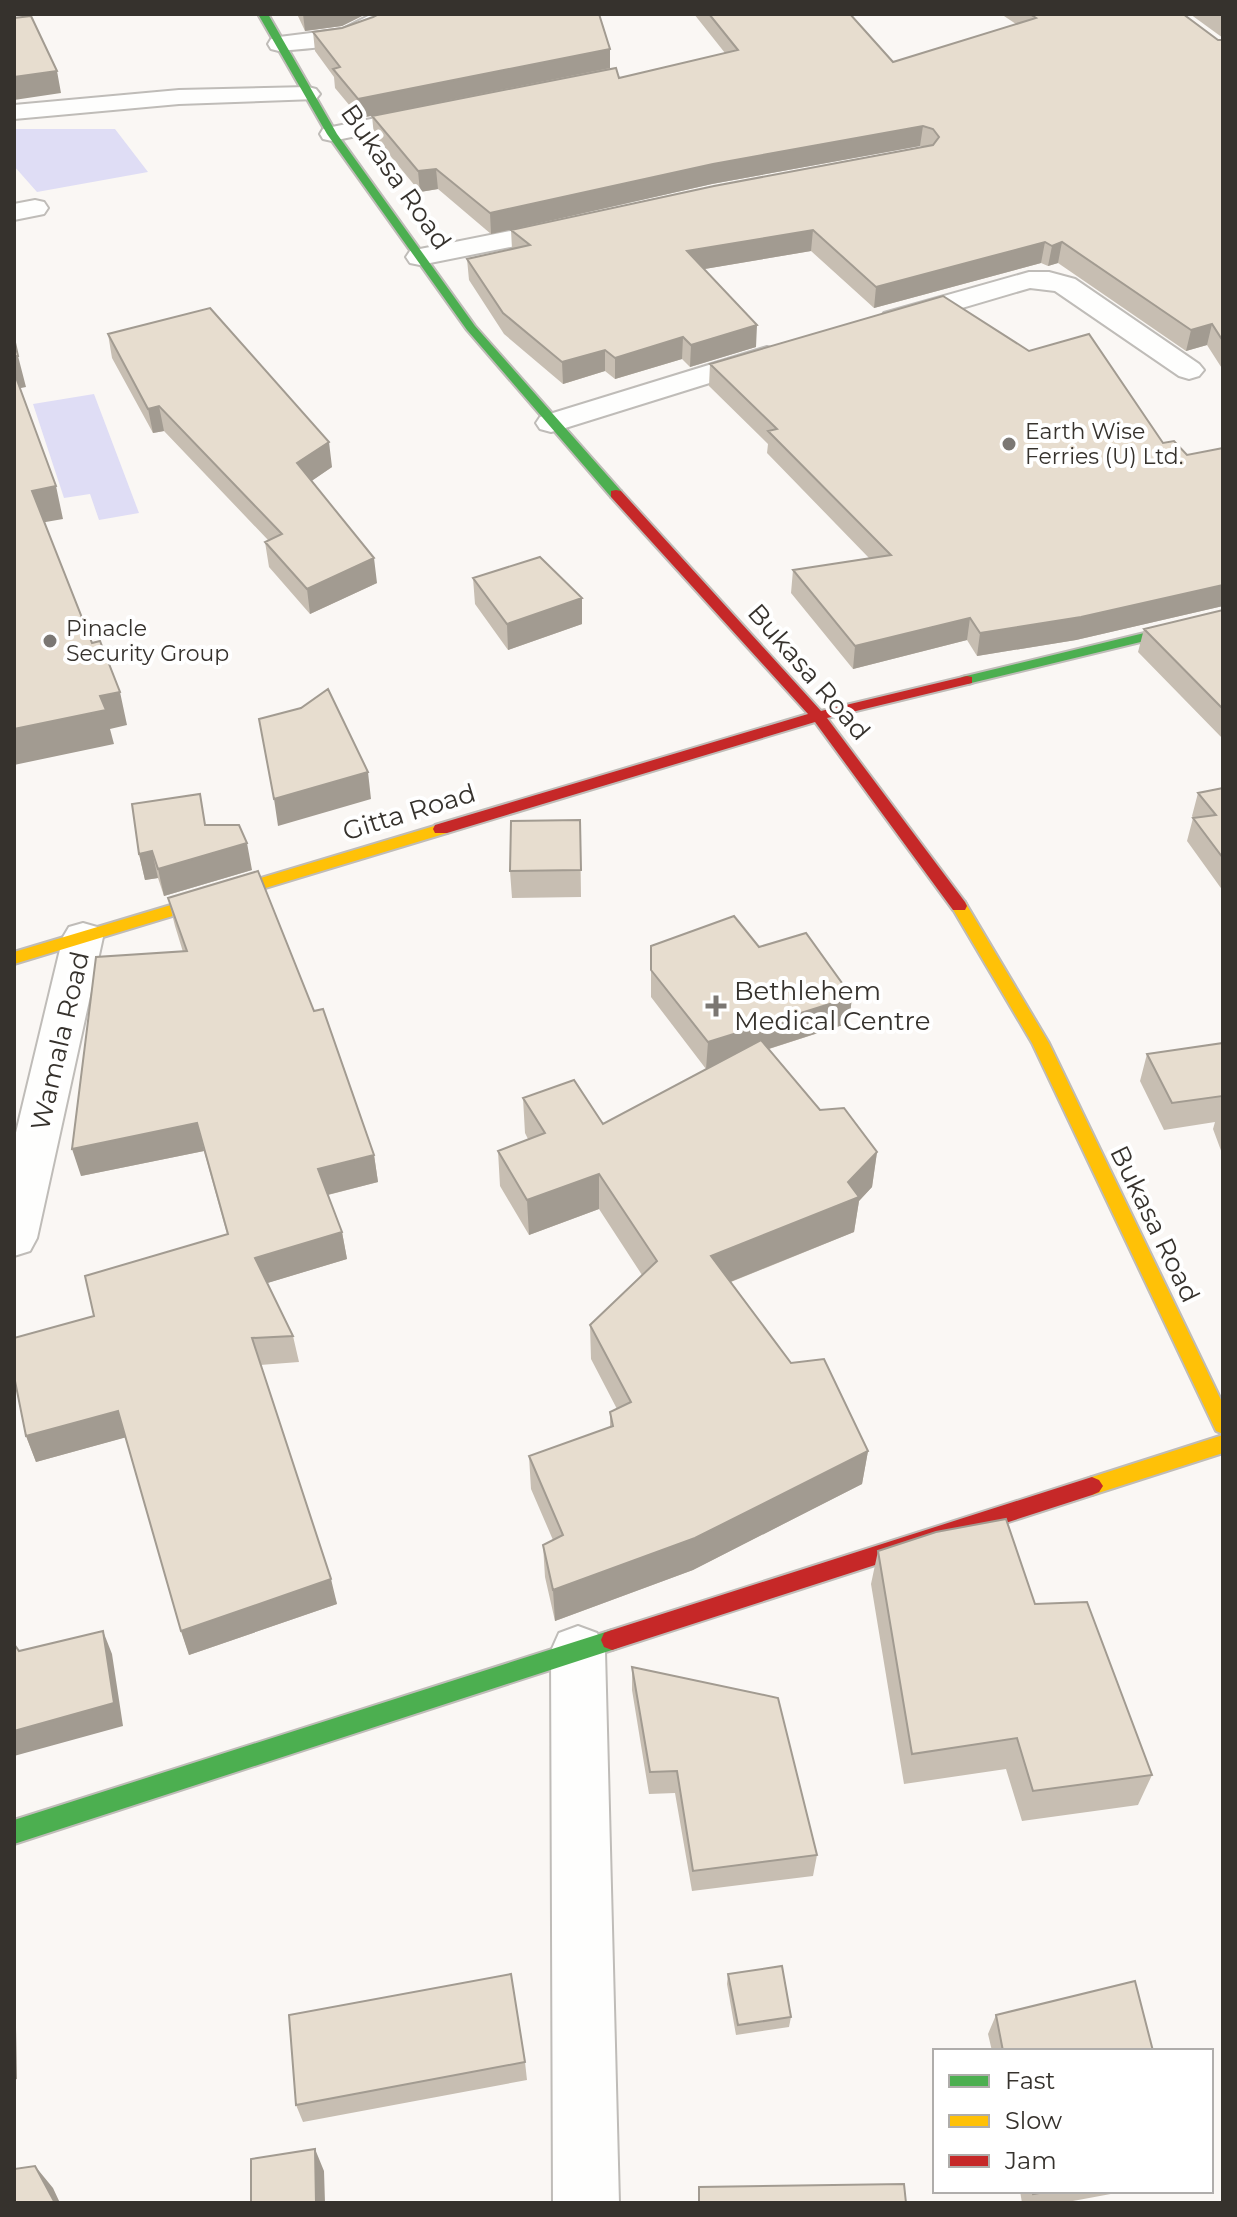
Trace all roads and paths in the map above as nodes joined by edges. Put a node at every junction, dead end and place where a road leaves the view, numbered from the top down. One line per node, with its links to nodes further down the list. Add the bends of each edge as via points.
1 (263, 14): 3 (street, Bukasa Road)
2 (386, 14): 3 (street, via 379,22 346,34)
3 (279, 44): 4 (street, Bukasa Road)
4 (308, 94): 6 (street, via 179,97); 7 (street, Bukasa Road)
5 (452, 110): 7 (street)
6 (14, 112)
7 (332, 134): 9 (street, Bukasa Road)
8 (600, 220): 9 (street)
9 (420, 257): 13 (street, Bukasa Road)
10 (860, 329): 12 (street, via 1040,279 1065,285)
11 (787, 350): 13 (street)
12 (1189, 370)
13 (551, 423): 15 (street, Bukasa Road)
14 (1223, 618): 15 (street, Gitta Road)
15 (818, 716): 16 (street, Gitta Road); 19 (street, Bukasa Road, via 960,907 1040,1043)
16 (83, 937): 17 (street, Gitta Road); 18 (street, Wamala Road)
17 (14, 958)
18 (14, 1238)
19 (1223, 1425)
20 (1223, 1444): 21 (street)
21 (578, 1651): 22 (street); 23 (street)
22 (14, 1832)
23 (586, 2203)

